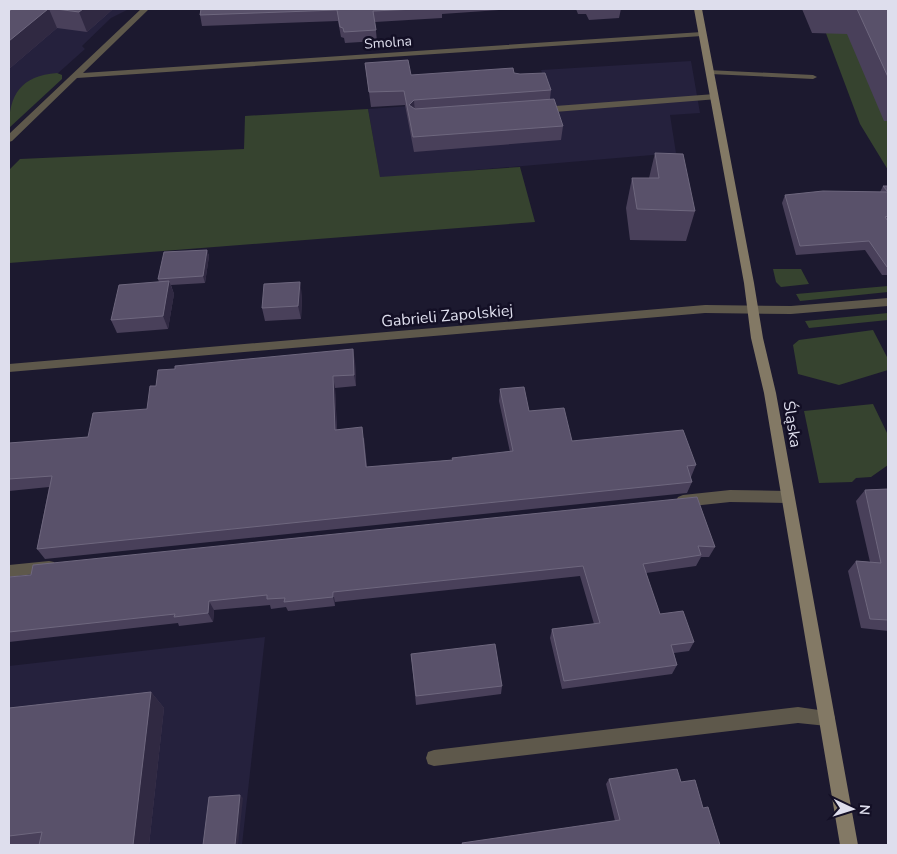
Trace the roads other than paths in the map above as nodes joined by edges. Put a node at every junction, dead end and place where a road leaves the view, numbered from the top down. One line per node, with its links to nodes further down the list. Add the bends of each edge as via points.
1 (145, 9): 5 (street)
2 (698, 9): 3 (street, Śląska)
3 (702, 34): 4 (street, Śląska); 5 (street, Smolna)
4 (710, 72): 6 (street); 7 (street, Śląska)
5 (75, 76): 9 (street)
6 (813, 77)
7 (715, 97): 8 (street); 11 (street, Śląska)
8 (531, 110)
9 (9, 139)
10 (888, 302): 11 (street, Gabrieli Zapolskiej, via 792,310)
11 (753, 309): 12 (street, Gabrieli Zapolskiej, via 705,309); 13 (street, Śląska)
12 (9, 368)
13 (787, 497): 14 (street, via 730,496); 17 (street, Śląska)
14 (670, 502)
15 (58, 566): 16 (street)
16 (9, 571)
17 (827, 718): 18 (street, via 798,715); 19 (street, Śląska)
18 (434, 758)
19 (850, 845)

